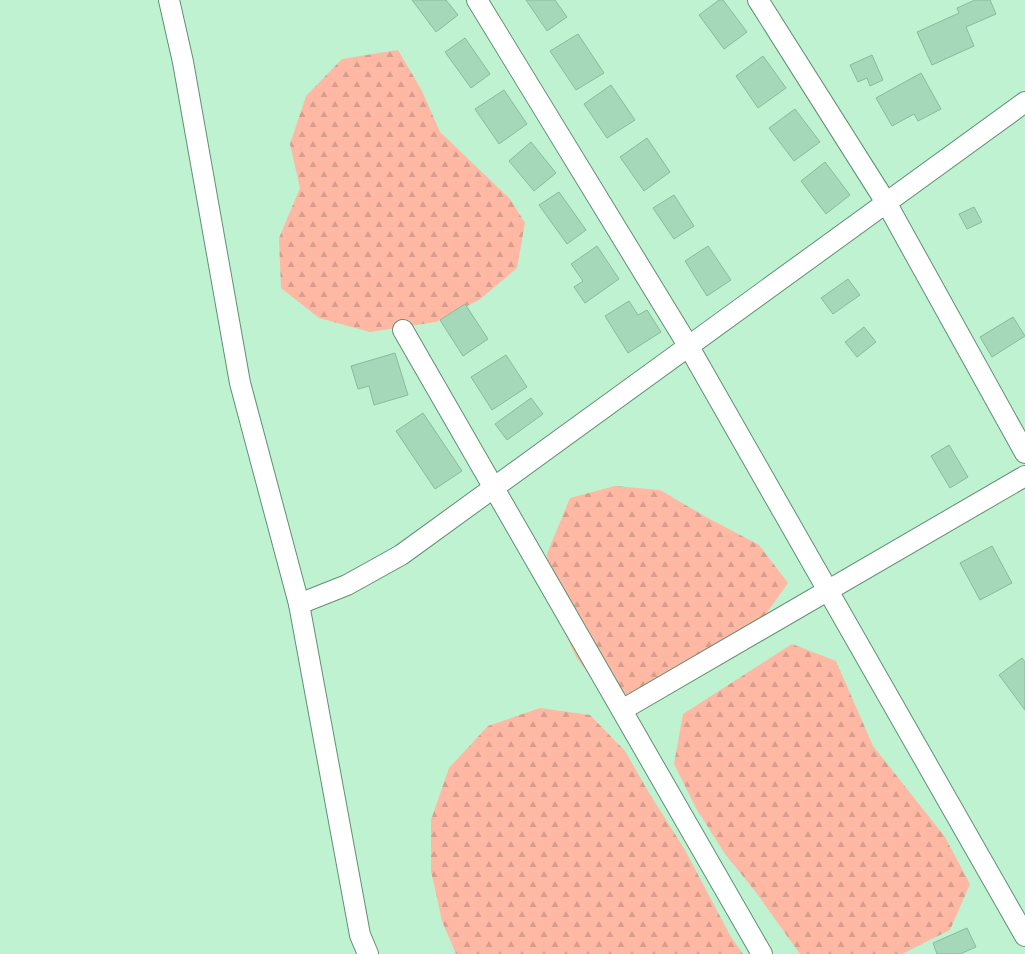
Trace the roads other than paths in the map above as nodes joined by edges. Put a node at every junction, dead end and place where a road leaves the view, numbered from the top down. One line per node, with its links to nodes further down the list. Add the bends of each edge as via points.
1 (169, 0): 12 (street, via 183,62 240,383)
2 (476, 0): 7 (street)
3 (758, 0): 5 (street)
4 (1025, 102): 5 (street)
5 (887, 204): 7 (street); 8 (street)
6 (403, 330): 10 (street)
7 (689, 347): 10 (street); 11 (street)
8 (1025, 453)
9 (1025, 476): 11 (street)
10 (494, 488): 12 (street, via 402,555 347,585); 13 (street)
11 (828, 590): 13 (street); 14 (street)
12 (299, 604): 15 (street, via 360,935)
13 (622, 710): 16 (street)
14 (1025, 936)
15 (368, 954)
16 (762, 954)

